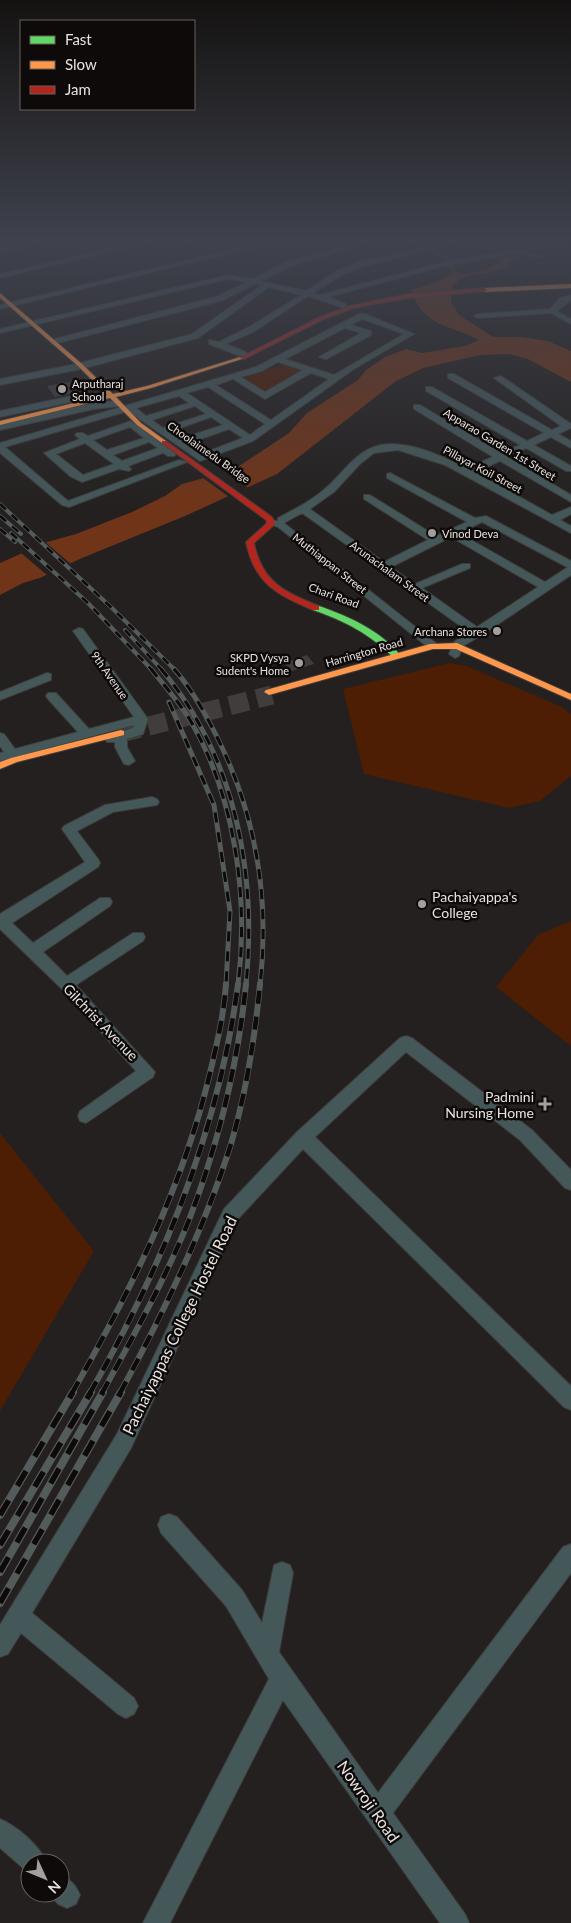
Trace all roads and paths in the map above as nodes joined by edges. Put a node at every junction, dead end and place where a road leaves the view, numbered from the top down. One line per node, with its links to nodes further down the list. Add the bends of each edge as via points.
1 (40, 330): 11 (street, Choolaimedu Bridge)
2 (101, 330): 11 (street)
3 (204, 330): 10 (street)
4 (250, 330): 12 (street)
5 (291, 330): 14 (street)
6 (299, 330): 14 (street)
7 (336, 330): 13 (street)
8 (359, 330): 15 (street, via 368,333)
9 (399, 330): 23 (street, via 410,334 346,365)
10 (195, 336): 12 (street); 18 (street)
11 (54, 342): 18 (street, Choolaimedu Bridge)
12 (218, 345): 14 (street)
13 (297, 349): 15 (street); 16 (street)
14 (241, 357): 19 (street); 32 (street)
15 (323, 357): 17 (street)
16 (279, 360): 19 (street); 20 (street)
17 (333, 360)
18 (80, 366): 25 (street); 32 (street, Choolaimedu Bridge)
19 (259, 369): 22 (street)
20 (310, 370): 22 (street, via 265,396); 23 (street)
21 (451, 376): 45 (street)
22 (235, 377): 26 (street)
23 (335, 378): 40 (street)
24 (498, 378): 45 (street, via 568,426)
25 (0, 382)
26 (208, 384): 28 (street); 40 (street)
27 (430, 389): 51 (street)
28 (179, 392): 30 (street); 32 (street)
29 (91, 397): 32 (street); 33 (street); 36 (street)
30 (197, 403): 34 (street); 37 (street)
31 (417, 407): 56 (street, Apparao Garden 1st Street)
32 (120, 408): 35 (street, via 94,406); 37 (street); 39 (street); 41 (street); 47 (street); 48 (street); 66 (street, Choolaimedu Bridge)
33 (0, 414)
34 (212, 414): 42 (street); 44 (street)
35 (42, 417): 38 (street); 43 (street)
36 (0, 419)
37 (144, 419): 44 (street)
38 (13, 423): 39 (street); 46 (street)
39 (0, 425)
40 (272, 425): 49 (street)
41 (69, 426): 43 (street); 47 (street)
42 (231, 426): 49 (street); 50 (street)
43 (56, 428): 46 (street)
44 (162, 431): 50 (street)
45 (550, 434): 51 (street); 52 (street)
46 (27, 437): 53 (street)
47 (86, 439): 55 (street); 57 (street, via 49,453 79,478)
48 (150, 439): 54 (street); 55 (street)
49 (250, 439): 50 (street, via 200,458)
50 (178, 444)
51 (525, 445): 56 (street); 58 (street)
52 (571, 445)
53 (0, 447): 61 (street, via 65,503)
54 (164, 449): 57 (street); 61 (street, via 182,462)
55 (105, 454): 57 (street)
56 (500, 457): 59 (street); 63 (street, Apparao Garden 1st Street)
57 (121, 465): 61 (street)
58 (569, 469)
59 (467, 472): 64 (street, Pillayar Koil Street, via 427,453 378,448 364,457 325,495); 67 (street, Pillayar Koil Street)
60 (390, 476): 68 (street)
61 (139, 479)
62 (367, 497): 71 (street)
63 (571, 499)
64 (303, 509): 66 (street); 73 (street, Arunachalam Street)
65 (571, 510): 67 (street)
66 (274, 519): 80 (street, Muthiappan Street); 82 (street, Chari Road, via 250,542 256,568 268,582 295,600 356,622)
67 (551, 520): 69 (street, Pillayar Koil Street)
68 (473, 521): 70 (street); 72 (street, via 486,518)
69 (571, 530)
70 (450, 532): 71 (street); 76 (street)
71 (435, 540): 73 (street)
72 (571, 565)
73 (384, 566): 77 (street, Arunachalam Street)
74 (466, 566): 77 (street)
75 (571, 570): 76 (street)
76 (545, 587): 79 (street)
77 (414, 588): 79 (street, Arunachalam Street)
78 (79, 631): 87 (street, 9th Avenue)
79 (478, 633): 81 (street)
80 (433, 646): 81 (street, Harrington Road); 82 (street, Harrington Road)
81 (459, 650): 82 (street, Harrington Road, via 271,694); 86 (street, Harrington Road)
82 (399, 655)
83 (47, 677): 84 (street)
84 (0, 696)
85 (52, 696): 88 (street)
86 (571, 697)
87 (142, 719): 88 (street); 89 (street, via 139,731)
88 (87, 734): 91 (street)
89 (121, 735): 91 (street); 92 (street, via 123,751); 93 (street)
90 (0, 737): 91 (street)
91 (4, 757)
92 (129, 761)
93 (0, 768)
94 (152, 802): 96 (street, via 110,808 69,829 93,863)
95 (105, 902): 98 (street)
96 (1, 921): 98 (street, Gilchrist Avenue)
97 (138, 937): 99 (street)
98 (32, 952): 99 (street, Gilchrist Avenue)
99 (66, 984): 100 (street, Gilchrist Avenue, via 147,1072)
100 (86, 1116)
101 (303, 1137): 102 (street, Pachaiyappas College Hostel Road, via 406,1042 526,1135); 103 (street); 107 (street, Pachaiyappas College Hostel Road, via 230,1215 124,1441)
102 (571, 1182)
103 (571, 1400)
104 (169, 1525): 109 (street, Nowroji Road, via 234,1598)
105 (571, 1555): 112 (street)
106 (282, 1573): 109 (street)
107 (18, 1616): 108 (street, Pachaiyappas College Hostel Road); 111 (street)
108 (0, 1646)
109 (267, 1655): 110 (street, Nowroji Road)
110 (282, 1679): 112 (street, Nowroji Road); 115 (street)
111 (126, 1706)
112 (377, 1814): 116 (street, Nowroji Road)
113 (0, 1831): 114 (street)
114 (23, 1853)
115 (156, 1923)
116 (456, 1923)

